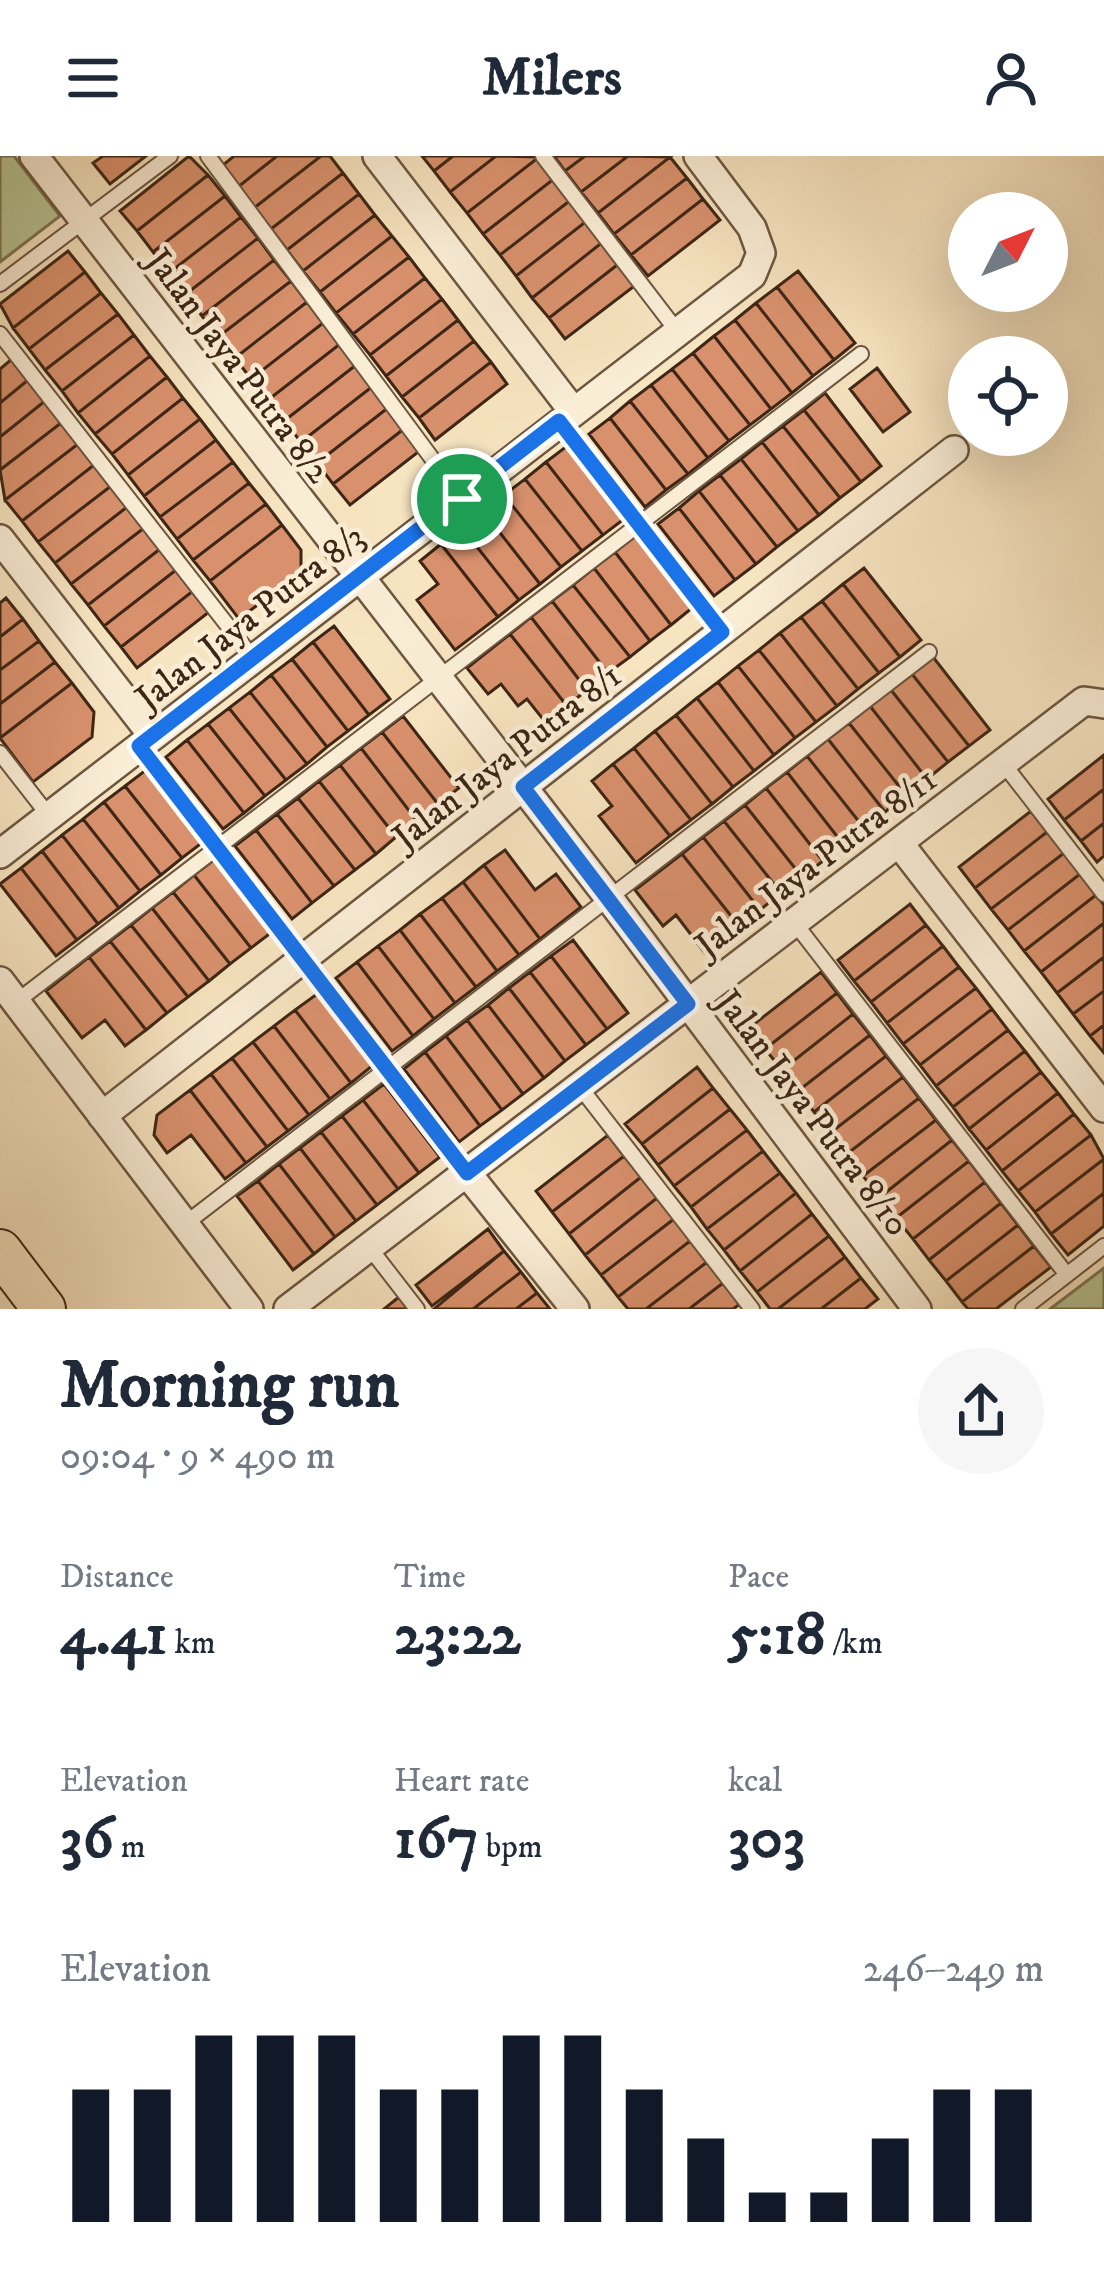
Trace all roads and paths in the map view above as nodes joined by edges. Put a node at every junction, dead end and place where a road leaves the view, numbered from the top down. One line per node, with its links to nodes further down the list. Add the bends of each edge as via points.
1 (34, 156): 7 (street, Jalan Jaya Putra 8/2)
2 (170, 156): 7 (lane)
3 (208, 156): 14 (lane)
4 (377, 156): 12 (street)
5 (543, 156): 9 (lane)
6 (698, 156): 9 (street, Jalan Jaya Putra 8/3, via 752,227 761,253 752,274)
7 (85, 222): 8 (lane); 17 (street, Jalan Jaya Putra 8/2)
8 (0, 284)
9 (677, 331): 12 (street, Jalan Jaya Putra 8/3)
10 (0, 334): 20 (lane)
11 (861, 353): 15 (lane)
12 (566, 416): 14 (street, Jalan Jaya Putra 8/3); 15 (lane)
13 (948, 455): 18 (street, Jalan Jaya Putra 8/1)
14 (462, 499): 17 (street, Jalan Jaya Putra 8/3)
15 (639, 524): 18 (lane); 21 (lane)
16 (0, 539): 23 (street)
17 (358, 578): 20 (street, Jalan Jaya Putra 8/3); 21 (street, Jalan Jaya Putra 8/2)
18 (722, 632): 26 (street, Jalan Jaya Putra 8/1)
19 (929, 652): 32 (lane)
20 (253, 658): 23 (street, Jalan Jaya Putra 8/3)
21 (438, 678): 26 (street, Jalan Jaya Putra 8/2); 29 (lane)
22 (1103, 703): 25 (street, Jalan Jaya Putra 8/11, via 1084,701)
23 (146, 741): 27 (street, Jalan Jaya Putra 8/3); 29 (lane)
24 (0, 753): 27 (lane)
25 (1003, 763): 28 (street, Jalan Jaya Putra 8/11); 31 (lane)
26 (523, 787): 32 (street, Jalan Jaya Putra 8/10); 34 (street, Jalan Jaya Putra 8/1)
27 (49, 816): 30 (street, Jalan Jaya Putra 8/3)
28 (898, 843): 33 (street, Jalan Jaya Putra 8/11); 39 (street)
29 (218, 848): 34 (lane); 35 (lane)
30 (0, 854)
31 (1104, 894)
32 (609, 898): 36 (street, Jalan Jaya Putra 8/10); 37 (lane)
33 (794, 922): 36 (street, Jalan Jaya Putra 8/11); 46 (lane)
34 (303, 959): 37 (lane); 40 (street, Jalan Jaya Putra 8/1)
35 (8, 992): 40 (street)
36 (688, 1004): 38 (street, Jalan Jaya Putra 8/11); 53 (street, Jalan Jaya Putra 8/10)
37 (388, 1068): 41 (lane); 42 (lane)
38 (580, 1087): 41 (street, Jalan Jaya Putra 8/11); 52 (lane)
39 (1104, 1108)
40 (102, 1116): 42 (street)
41 (467, 1173): 44 (street, Jalan Jaya Putra 8/11); 51 (street)
42 (185, 1224): 48 (street)
43 (1104, 1246): 46 (lane)
44 (369, 1247): 49 (street, Jalan Jaya Putra 8/11); 50 (lane)
45 (0, 1252): 47 (main road)
46 (1067, 1275): 54 (lane)
47 (44, 1309)
48 (249, 1309)
49 (289, 1309)
50 (417, 1309)
51 (574, 1309)
52 (752, 1309)
53 (917, 1309)
54 (1023, 1309)

